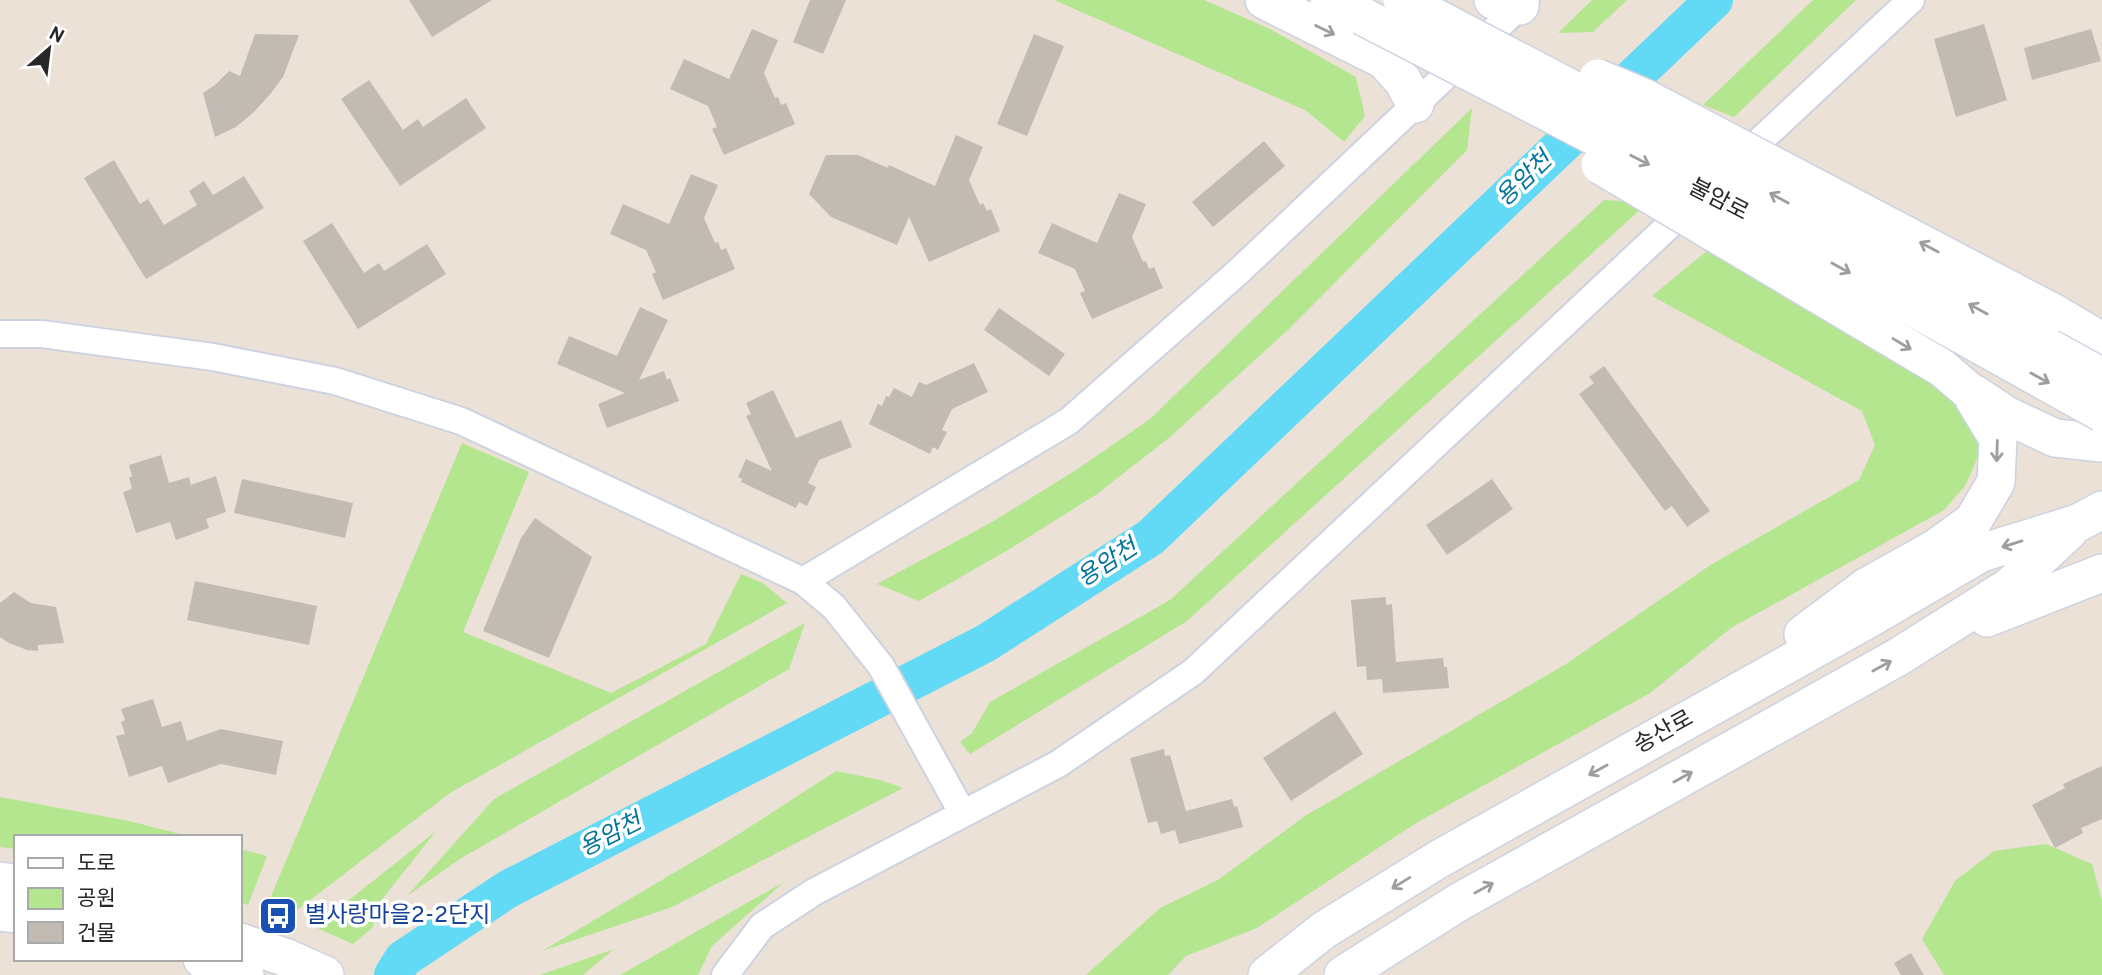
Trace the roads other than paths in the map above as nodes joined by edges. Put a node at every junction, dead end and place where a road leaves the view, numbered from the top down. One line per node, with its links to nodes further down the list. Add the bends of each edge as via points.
1 (1264, 0): 8 (street, one-way to 8, via 1384,60)
2 (1329, 0): 7 (street, 불암로)
3 (1402, 0): 11 (street, 불암로, one-way to 3, bridge, via 1766,191)
4 (1409, 0): 10 (street, one-way to 4, bridge, via 1643,97)
5 (1911, 0): 20 (street, via 1193,672 1058,764)
6 (1513, 2): 8 (street)
7 (1362, 16): 12 (street, one-way to 12, bridge, via 1499,105 1942,368); 13 (street, 불암로, one-way to 13, bridge, via 1754,219)
8 (1415, 104): 17 (street, via 1238,272 1069,421)
9 (0, 334): 17 (street, via 42,334 213,357 348,385 461,421)
10 (2098, 340)
11 (2102, 377)
12 (1969, 391): 14 (street, via 2055,438); 19 (street, one-way to 19, via 1998,439 1996,482 1973,521 1936,548 1866,587)
13 (2102, 413)
14 (2102, 443)
15 (2090, 517): 18 (street, 송산로, via 2009,587); 19 (street, 송산로, one-way to 19, via 1981,554)
16 (2102, 573): 18 (street)
17 (803, 581): 20 (street, via 834,607 881,666)
18 (1914, 646): 27 (street, 송산로, one-way to 18, via 1459,902)
19 (1686, 721): 26 (street, 송산로, one-way to 26, via 1439,859 1324,930)
20 (963, 814): 25 (street, via 814,892 762,926)
21 (242, 943): 24 (street)
22 (207, 961): 23 (street)
23 (245, 975)
24 (326, 975)
25 (725, 975)
26 (1267, 975)
27 (1343, 975)

